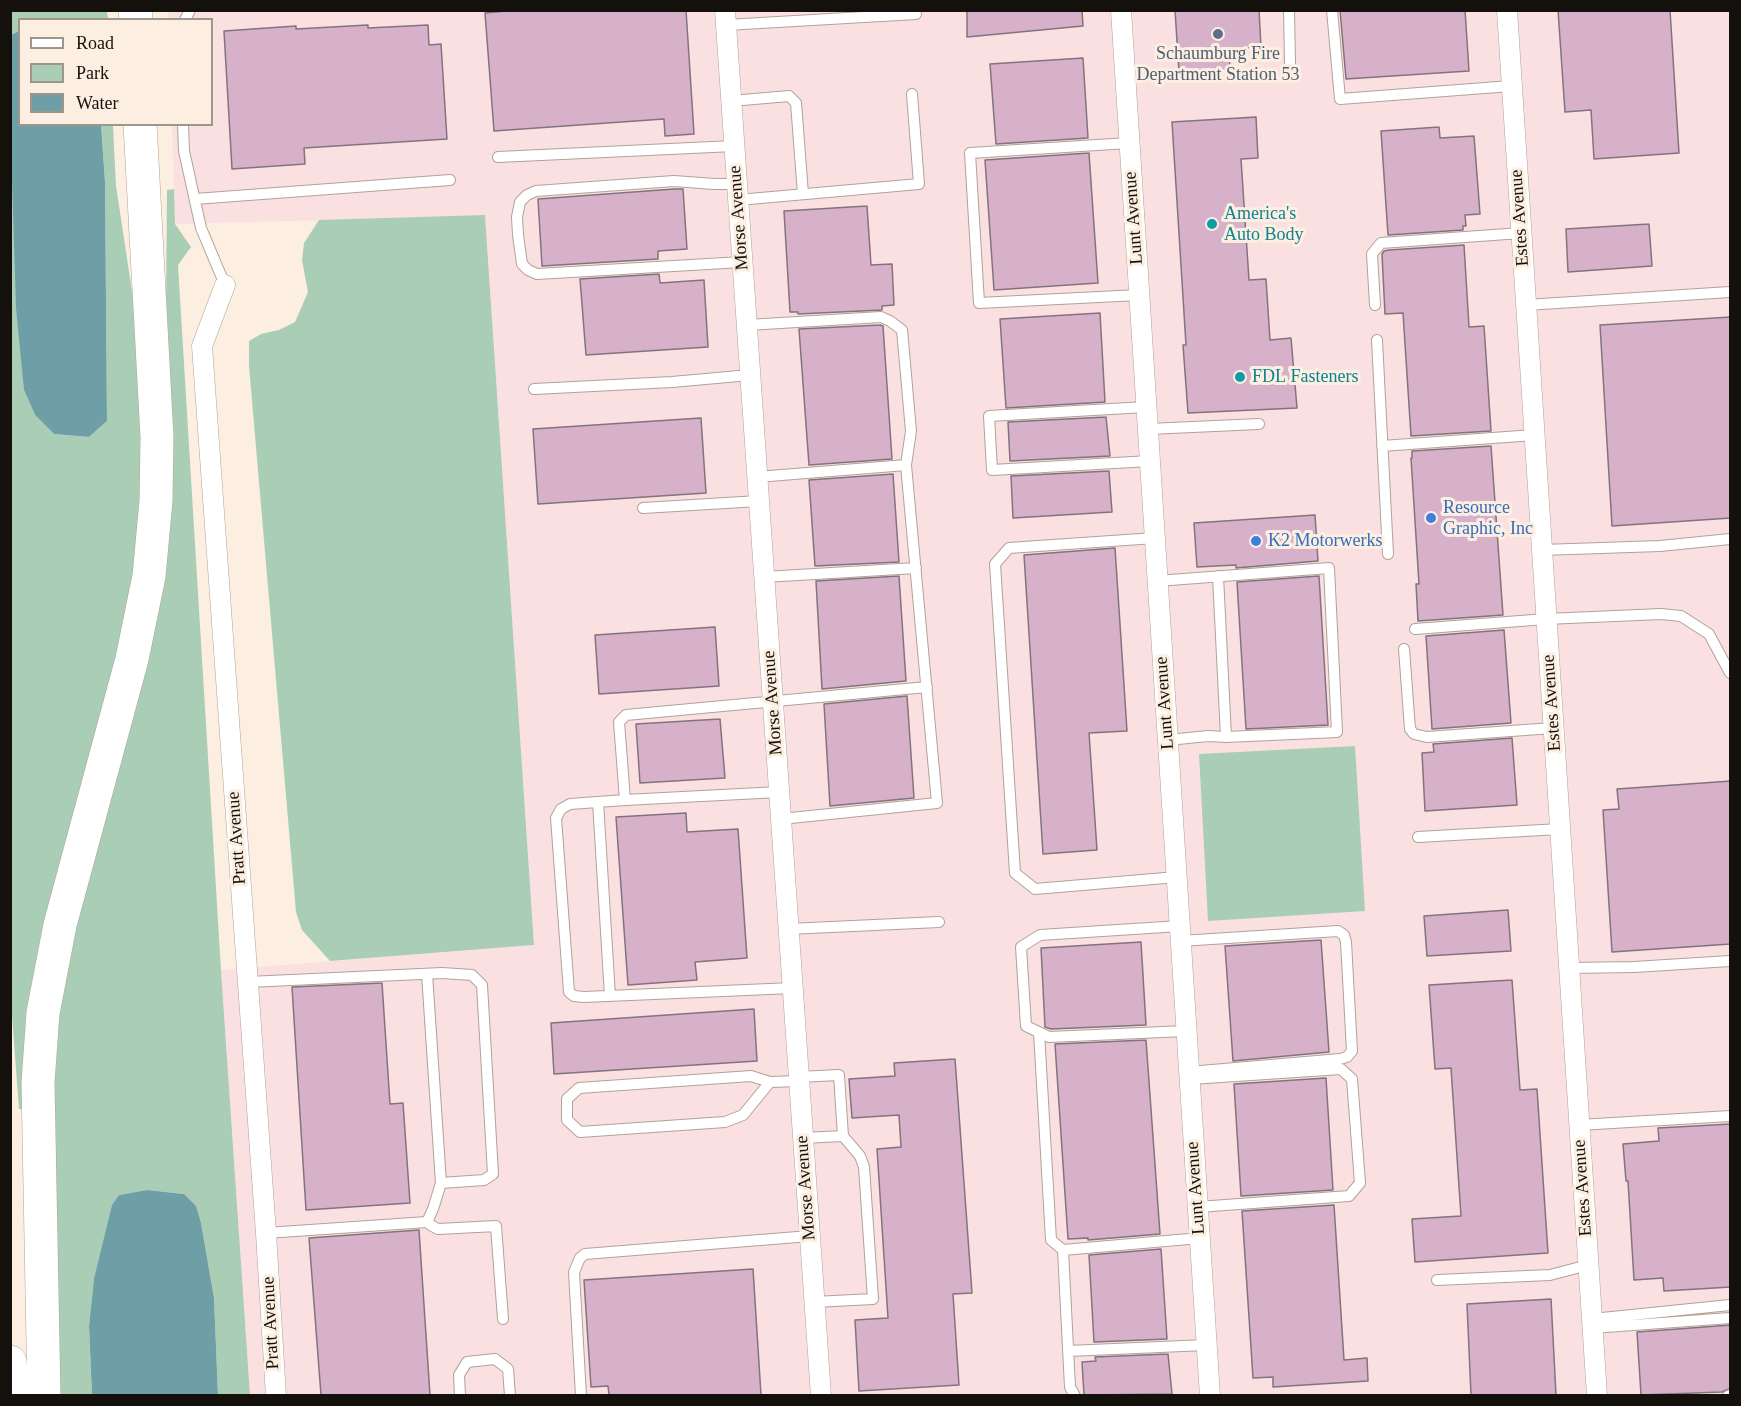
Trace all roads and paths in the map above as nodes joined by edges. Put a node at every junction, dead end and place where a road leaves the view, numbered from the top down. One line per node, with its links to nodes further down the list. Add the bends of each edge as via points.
1 (1121, 10): 14 (street, Lunt Avenue)
2 (1289, 10): 8 (lane)
3 (1332, 10): 9 (lane, via 1340,99)
4 (1507, 10): 9 (street, Estes Avenue)
5 (862, 14): 6 (lane); 7 (lane)
6 (916, 15)
7 (725, 18): 11 (street, Morse Avenue)
8 (1290, 63)
9 (1511, 86): 21 (street, Estes Avenue)
10 (912, 94): 19 (lane, via 919,184)
11 (731, 101): 15 (street, Morse Avenue); 19 (lane, via 789,96 796,103)
12 (140, 126): 102 (highway, via 157,437 156,501 149,576 132,659 60,925 43,1012 38,1082)
13 (183, 126): 20 (lane, via 184,151)
14 (1129, 143): 25 (street, Lunt Avenue); 25 (lane, via 970,153 978,291 979,303)
15 (734, 146): 16 (lane); 18 (street, Morse Avenue)
16 (498, 157)
17 (450, 180): 20 (lane)
18 (738, 192): 19 (lane); 22 (street, Morse Avenue); 22 (lane, via 714,184 674,181 536,191 520,202 518,235 522,264 537,274)
19 (803, 194)
20 (195, 199): 23 (lane, via 201,228)
21 (1521, 233): 26 (lane, via 1381,243 1372,254); 27 (street, Estes Avenue)
22 (742, 262): 28 (street, Morse Avenue)
23 (225, 285): 72 (street, Pratt Avenue, via 202,346)
24 (1731, 292): 27 (lane)
25 (1139, 296): 32 (street, Lunt Avenue)
26 (1375, 304)
27 (1526, 305): 35 (street, Estes Avenue)
28 (747, 325): 30 (street, Morse Avenue); 38 (lane, via 881,317 902,330 911,431)
29 (1377, 340): 36 (lane)
30 (750, 375): 31 (lane); 39 (street, Morse Avenue)
31 (534, 389)
32 (1146, 407): 34 (street, Lunt Avenue); 37 (lane, via 988,416 992,470)
33 (1259, 424): 34 (lane)
34 (1148, 429): 37 (street, Lunt Avenue)
35 (1534, 435): 36 (lane); 44 (street, Estes Avenue)
36 (1382, 446): 45 (lane)
37 (1150, 461): 42 (street, Lunt Avenue)
38 (906, 465): 39 (lane); 46 (lane)
39 (757, 477): 40 (street, Morse Avenue)
40 (759, 501): 41 (lane); 48 (street, Morse Avenue)
41 (643, 508)
42 (1155, 538): 49 (street, Lunt Avenue); 65 (lane, via 1009,548 995,564 1015,873 1035,888)
43 (1731, 539): 44 (lane)
44 (1542, 550): 50 (street, Estes Avenue)
45 (1388, 554)
46 (915, 568): 48 (lane); 54 (lane)
47 (1218, 576): 49 (lane); 57 (lane); 57 (lane, via 1329,568 1337,732)
48 (764, 577): 55 (street, Morse Avenue)
49 (1157, 580): 58 (street, Lunt Avenue)
50 (1546, 619): 51 (lane); 53 (lane, via 1681,616 1709,634); 56 (street, Estes Avenue)
51 (1415, 629)
52 (1404, 649): 56 (lane, via 1410,729 1414,734 1427,737)
53 (1731, 674)
54 (927, 687): 55 (lane); 62 (lane, via 937,803)
55 (773, 702): 59 (street, Morse Avenue); 60 (lane, via 623,716 619,722)
56 (1553, 728): 63 (street, Estes Avenue)
57 (1226, 738): 58 (lane)
58 (1168, 740): 65 (street, Lunt Avenue)
59 (779, 792): 60 (lane); 62 (street, Morse Avenue)
60 (626, 800): 61 (lane)
61 (598, 802): 74 (lane); 74 (lane, via 570,804 556,818 569,992 584,997)
62 (781, 819): 67 (street, Morse Avenue)
63 (1560, 829): 64 (lane); 70 (street, Estes Avenue)
64 (1418, 837)
65 (1177, 877): 68 (street, Lunt Avenue)
66 (939, 922): 67 (lane)
67 (789, 929): 73 (street, Morse Avenue)
68 (1180, 934): 75 (street, Lunt Avenue); 76 (lane, via 1040,935 1021,947 1026,1026); 77 (lane, via 1338,931 1346,942 1352,1051 1347,1057)
69 (1731, 961): 70 (lane)
70 (1569, 968): 81 (street, Estes Avenue)
71 (427, 974): 72 (lane); 84 (lane); 84 (lane, via 472,975 482,985 494,1174 483,1180)
72 (248, 982): 87 (street, Pratt Avenue)
73 (793, 988): 74 (lane); 78 (street, Morse Avenue)
74 (610, 996)
75 (1186, 1031): 76 (lane, via 1049,1037); 77 (street, Lunt Avenue)
76 (1039, 1032): 90 (lane, via 1051,1240)
77 (1189, 1075): 85 (street, Lunt Avenue); 85 (lane, via 1341,1069 1352,1079 1360,1184 1349,1196)
78 (799, 1079): 79 (lane); 82 (lane, via 839,1075); 83 (street, Morse Avenue)
79 (770, 1082): 79 (lane, via 751,1076 579,1088 567,1099 567,1120 580,1132 725,1122 743,1115)
80 (1731, 1116): 81 (lane)
81 (1579, 1125): 91 (street, Estes Avenue)
82 (843, 1136): 83 (lane); 93 (lane, via 864,1167 873,1299)
83 (803, 1138): 88 (street, Morse Avenue)
84 (441, 1183): 86 (lane)
85 (1198, 1207): 89 (street, Lunt Avenue)
86 (427, 1222): 87 (lane); 96 (lane, via 438,1229 496,1226)
87 (266, 1233): 103 (street, Pratt Avenue)
88 (810, 1236): 93 (street, Morse Avenue); 106 (lane, via 585,1254 574,1272)
89 (1200, 1238): 90 (lane); 98 (street, Lunt Avenue)
90 (1063, 1250): 99 (lane)
91 (1588, 1265): 92 (lane, via 1550,1275); 97 (street, Estes Avenue)
92 (1437, 1280)
93 (814, 1302): 107 (street, Morse Avenue)
94 (1731, 1305): 97 (lane)
95 (1731, 1318): 97 (lane)
96 (503, 1319)
97 (1592, 1324): 110 (street, Estes Avenue)
98 (1206, 1345): 99 (lane); 109 (street, Lunt Avenue)
99 (1068, 1351): 108 (lane, via 1070,1387)
100 (10, 1362): 101 (highway)
101 (13, 1395)
102 (44, 1395)
103 (276, 1395)
104 (460, 1395): 105 (lane, via 459,1375 467,1362 495,1359 508,1369)
105 (510, 1395)
106 (581, 1395)
107 (821, 1395)
108 (1075, 1395)
109 (1210, 1395)
110 (1597, 1395)

